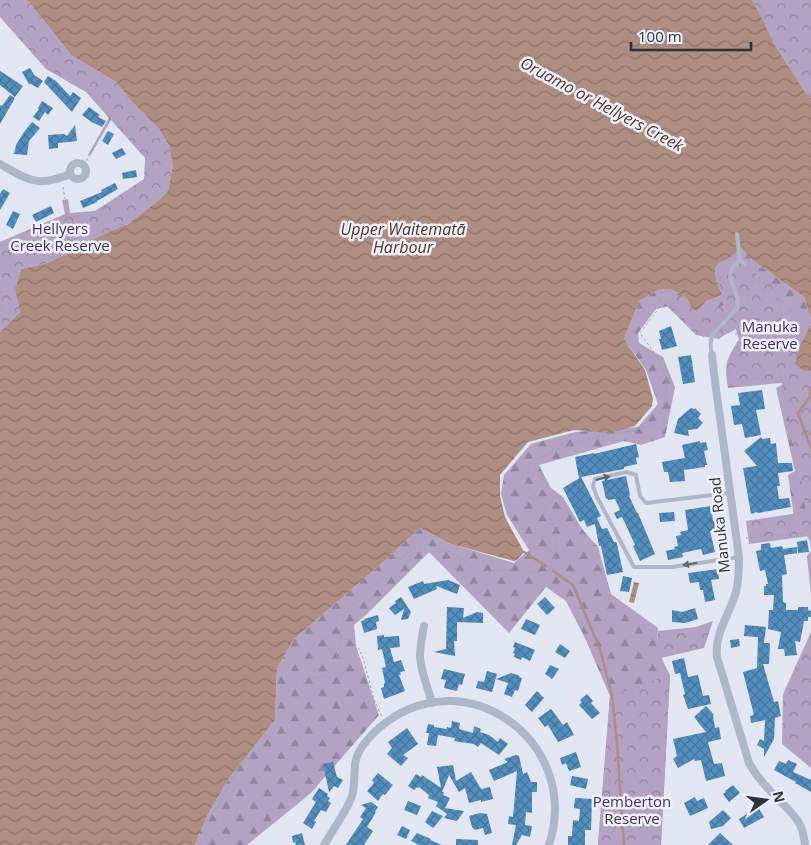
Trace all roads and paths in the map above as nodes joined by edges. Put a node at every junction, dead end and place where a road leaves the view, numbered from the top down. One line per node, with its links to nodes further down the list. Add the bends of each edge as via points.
1 (0, 6): 2 (path, via 40,50 89,91)
2 (111, 117): 4 (path); 7 (path, via 147,153 150,161 146,180 118,203 93,216 78,216)
3 (0, 164): 6 (street, via 32,180 44,182)
4 (84, 165): 5 (street, via 73,164); 5 (street, via 86,173 83,178 76,179)
5 (70, 174): 6 (street)
6 (61, 178): 7 (path)
7 (70, 220): 9 (path, via 30,242)
8 (737, 234): 10 (lane)
9 (0, 253)
10 (740, 261): 11 (lane); 18 (lane, via 733,266 730,275 736,307 712,336)
11 (745, 264)
12 (0, 291): 13 (path, via 3,301)
13 (0, 310)
14 (750, 331): 14 (path, via 771,325 782,303 775,289 754,278 748,290); 15 (path); 16 (path)
15 (735, 334)
16 (747, 335): 19 (path, via 769,346 777,360); 19 (path, via 730,361 728,369 732,378 741,381)
17 (704, 338): 26 (path, via 670,304 662,304 640,333 658,358 667,382 665,406 652,425 580,440 530,462 526,486 545,507 555,530 558,551 548,571 480,570 446,550 425,545 414,547 357,597 344,616)
18 (712, 356): 21 (street, Manuka Road)
19 (781, 379): 20 (path, via 793,405)
20 (811, 421)
21 (730, 492): 24 (street, Manuka Road); 24 (lane, one-way to 21, via 672,567 634,567 593,486 595,479 627,472 636,475 640,496 646,503)
22 (811, 523): 23 (path, via 804,533)
23 (742, 539)
24 (739, 557): 34 (street, Manuka Road, via 738,583 718,638 717,657 749,763 799,822)
25 (424, 626): 29 (street, via 420,659)
26 (341, 639): 27 (path); 30 (path, via 352,641 359,649)
27 (336, 657): 28 (path); 31 (path, via 328,674 317,678 309,676 302,683 310,708 253,757 244,760 236,771 220,803 205,822)
28 (346, 660)
29 (432, 703): 32 (street, via 393,718 366,741 354,765 353,793); 33 (street, via 452,702 484,708 508,720 528,736 540,753 553,784 555,814)
30 (383, 718)
31 (208, 845)
32 (324, 845)
33 (550, 845)
34 (806, 845)

